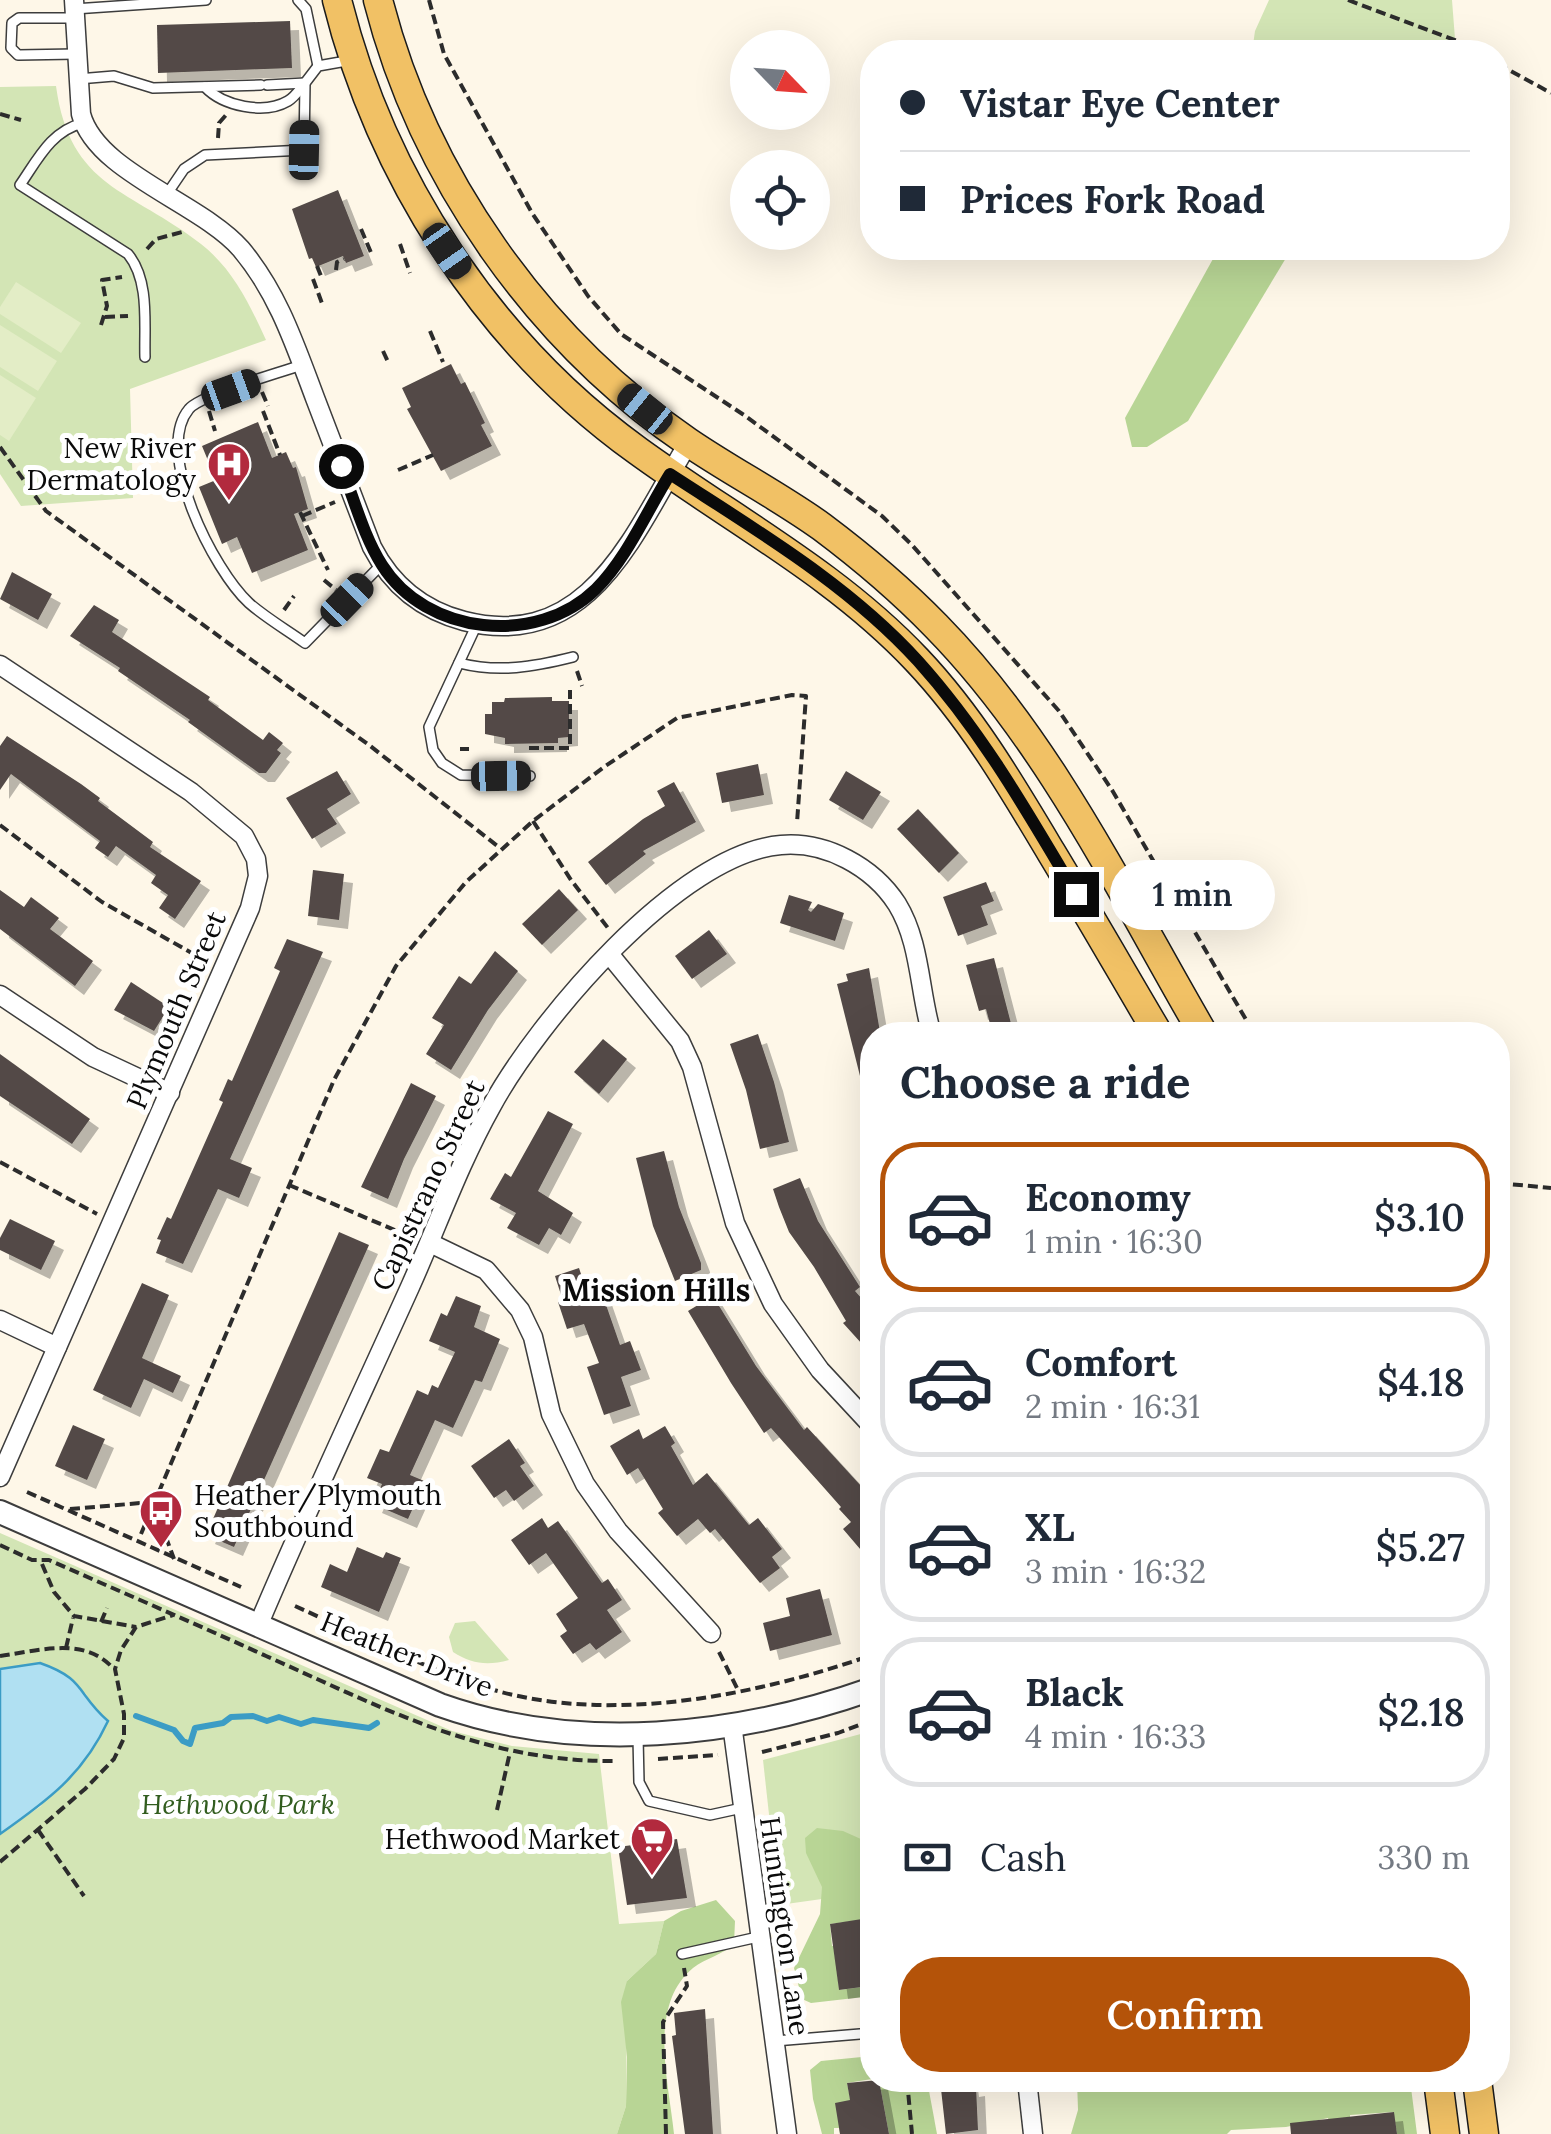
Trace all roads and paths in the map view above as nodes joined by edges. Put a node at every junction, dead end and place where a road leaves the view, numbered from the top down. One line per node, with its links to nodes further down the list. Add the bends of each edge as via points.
1 (206, 0): 6 (lane)
2 (298, 0): 10 (lane, via 306,9)
3 (338, 0): 9 (main road)
4 (378, 0): 45 (main road, via 420,121 497,253 586,357)
5 (1348, 0): 7 (path)
6 (74, 9): 8 (street); 8 (lane, via 19,18 12,23 12,48 18,54)
7 (1455, 40)
8 (77, 54): 12 (street)
9 (355, 60): 10 (lane); 50 (main road, via 401,171 447,251 551,378)
10 (318, 66): 13 (lane)
11 (1510, 71): 15 (path)
12 (78, 79): 14 (lane); 19 (street)
13 (306, 83): 14 (lane); 14 (lane, via 291,100 260,106 224,102); 21 (lane, via 304,150 205,156)
14 (205, 86)
15 (1551, 93)
16 (226, 112): 20 (path)
17 (0, 114): 18 (path)
18 (21, 120)
19 (83, 123): 21 (street, via 104,153); 40 (lane, via 52,140 20,185 135,263)
20 (218, 140)
21 (166, 194): 43 (street, via 239,247 277,302)
22 (361, 229): 26 (path)
23 (188, 230): 25 (path, via 156,239)
24 (400, 244): 30 (path)
25 (147, 249)
26 (372, 255)
27 (344, 259): 29 (path)
28 (318, 266): 32 (path)
29 (336, 270)
30 (410, 273)
31 (122, 276): 36 (path, via 102,280)
32 (321, 276)
33 (313, 279): 34 (path)
34 (323, 306)
35 (128, 316): 36 (path)
36 (105, 317): 37 (path)
37 (101, 325)
38 (430, 332): 41 (path)
39 (384, 351): 42 (path)
40 (145, 357)
41 (443, 362)
42 (389, 364)
43 (302, 365): 52 (street); 52 (lane, via 189,409 177,438 181,482 234,586 305,644)
44 (262, 411): 47 (path)
45 (688, 442): 50 (street); 73 (main road, via 820,526 940,629 1034,747)
46 (0, 446): 66 (path, via 46,511 369,745)
47 (280, 455)
48 (434, 455): 49 (path)
49 (398, 470)
50 (670, 474): 54 (street, via 605,577 577,605 524,625); 72 (main road, via 823,576 917,660 1003,770)
51 (335, 502): 53 (path, via 301,514)
52 (381, 564): 54 (street, via 429,608)
53 (328, 570)
54 (477, 624): 56 (lane)
55 (573, 657): 56 (lane, via 502,670)
56 (459, 663): 62 (lane, via 429,727 442,764 461,776)
57 (0, 665): 74 (street, Plymouth Street, via 219,813 256,859 257,887)
58 (570, 690): 60 (path, via 570,748)
59 (469, 748): 61 (path)
60 (529, 748)
61 (460, 749)
62 (530, 776)
63 (533, 821): 65 (path, via 677,718 806,696); 66 (path); 67 (path)
64 (0, 825): 69 (path, via 102,902)
65 (794, 844): 68 (street, Capistrano Street, via 747,852 708,872); 71 (street, Capistrano Street, via 862,868 896,902 912,938)
66 (500, 849): 76 (path, via 396,966 334,1080)
67 (608, 928)
68 (610, 955): 80 (street, Capistrano Street, via 510,1075); 83 (street, via 680,1041 735,1223 772,1304)
69 (211, 964)
70 (0, 995): 74 (street, via 93,1057)
71 (928, 1022)
72 (1150, 1022)
73 (1196, 1022)
74 (170, 1094): 82 (street, Plymouth Street)
75 (0, 1162): 79 (path)
76 (289, 1185): 80 (path); 86 (path)
77 (1510, 1185): 78 (path)
78 (1551, 1188)
79 (98, 1215)
80 (430, 1243): 98 (street, Capistrano Street); 100 (street, via 486,1270 520,1310 551,1414 585,1484 618,1531)
81 (0, 1320): 82 (street)
82 (57, 1347): 84 (street, Plymouth Street)
83 (860, 1413)
84 (0, 1477)
85 (27, 1492): 87 (path)
86 (154, 1502): 87 (path); 89 (path); 91 (path)
87 (66, 1510): 91 (path)
88 (0, 1512): 98 (street, Heather Drive)
89 (140, 1534)
90 (0, 1545): 92 (path)
91 (174, 1560): 93 (path)
92 (42, 1562): 96 (path); 99 (path, via 174,1614)
93 (241, 1586)
94 (295, 1606): 108 (path, via 486,1688 559,1703)
95 (107, 1608): 97 (path)
96 (74, 1616): 97 (path); 101 (path)
97 (101, 1623): 99 (path)
98 (258, 1626): 112 (street, Heather Drive, via 478,1718 560,1732)
99 (136, 1627): 105 (path)
100 (711, 1633)
101 (66, 1648): 102 (path); 105 (path, via 95,1653)
102 (0, 1656)
103 (860, 1659): 106 (path)
104 (723, 1662): 106 (path)
105 (115, 1670): 119 (path, via 124,1738 114,1759)
106 (738, 1692): 108 (path)
107 (860, 1694): 110 (street, Heather Drive)
108 (704, 1697): 109 (path)
109 (704, 1706)
110 (732, 1724): 112 (street, Heather Drive); 117 (street, Huntington Lane)
111 (860, 1725): 114 (path)
112 (638, 1734): 117 (lane, via 639,1782 650,1802 710,1815)
113 (510, 1752): 118 (path)
114 (762, 1752)
115 (718, 1755): 116 (path)
116 (658, 1759)
117 (742, 1808): 122 (street, Huntington Lane)
118 (497, 1810)
119 (38, 1830): 120 (path); 121 (path)
120 (0, 1862)
121 (84, 1896)
122 (758, 1937): 123 (lane); 126 (street, Huntington Lane)
123 (682, 1954)
124 (687, 1986): 131 (path, via 663,2022)
125 (860, 2034): 126 (lane)
126 (772, 2041): 132 (street, Huntington Lane)
127 (908, 2092): 133 (path)
128 (1028, 2092): 134 (street)
129 (1439, 2092): 135 (main road)
130 (1479, 2092): 136 (main road)
131 (666, 2134)
132 (787, 2134)
133 (912, 2134)
134 (1033, 2134)
135 (1444, 2134)
136 (1484, 2134)

